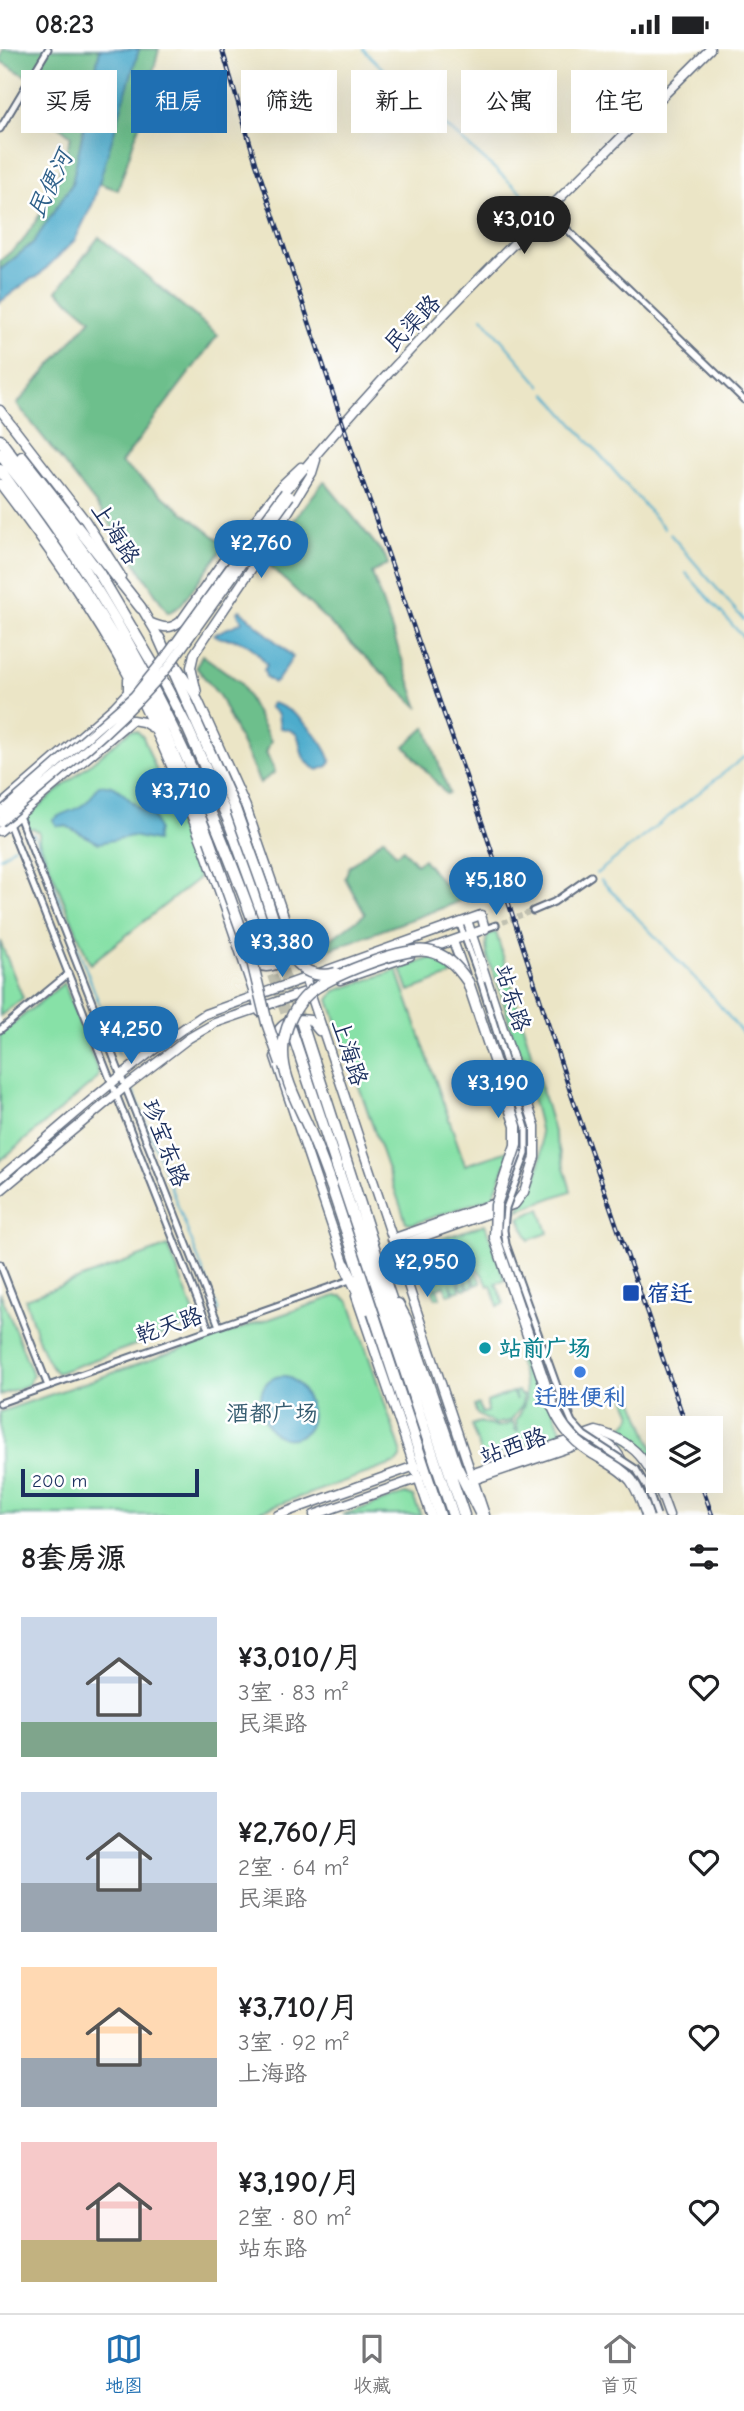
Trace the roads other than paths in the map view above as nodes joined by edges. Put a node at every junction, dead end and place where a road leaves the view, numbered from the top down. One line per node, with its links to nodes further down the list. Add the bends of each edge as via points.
1 (48, 49): 3 (street)
2 (710, 49): 4 (main road, 民渠路)
3 (0, 129)
4 (548, 211): 5 (street); 10 (main road, 民渠路)
5 (744, 400)
6 (0, 410): 14 (main road, 上海路, via 85,520)
7 (0, 430): 14 (highway)
8 (0, 440): 35 (highway, 上海路, via 99,573 163,681 228,819)
9 (0, 454): 36 (highway, 上海路, via 87,571 158,695 206,799)
10 (315, 458): 13 (main road, 民渠路); 15 (main road, via 284,483 181,621 164,628); 18 (main road, via 312,473 273,537 194,654 191,667)
11 (0, 470): 49 (highway, bridge, via 75,576 126,659 172,751 236,911)
12 (0, 484): 17 (main road, via 59,562)
13 (287, 494): 21 (main road, 民渠路, bridge, via 134,696); 23 (main road, 民渠路, bridge, via 148,691)
14 (141, 608): 15 (main road, 上海路)
15 (151, 623): 16 (main road, 上海路)
16 (159, 638): 18 (main road, 上海路); 38 (highway, bridge, via 235,809 282,944 296,962 324,975)
17 (123, 667): 19 (main road); 20 (main road, via 130,686 122,698)
18 (198, 700): 26 (main road, 上海路, via 246,807)
19 (154, 730): 22 (main road, 民渠路, via 132,720); 28 (main road, via 195,825)
20 (0, 806)
21 (0, 813)
22 (19, 816): 23 (main road, 民渠路); 47 (street, 珍宝东路)
23 (5, 823): 24 (main road, 民渠路); 39 (street, 珍宝东路)
24 (0, 831)
25 (591, 876): 27 (street)
26 (278, 898): 28 (main road, via 291,947 279,964 262,968 249,960); 40 (main road, 上海路)
27 (533, 911)
28 (228, 919): 42 (main road)
29 (463, 921): 31 (main road, via 481,915); 32 (main road, 站东路); 40 (main road)
30 (496, 925): 31 (street)
31 (485, 929): 32 (main road)
32 (468, 935): 33 (main road); 56 (street, bridge, via 526,1128 526,1154 506,1208); 57 (main road, 站东路, via 534,1126 535,1157 524,1192 511,1207)
33 (453, 941): 34 (main road); 37 (main road, 站东路)
34 (438, 946): 37 (main road); 41 (main road)
35 (277, 954)
36 (266, 957)
37 (459, 958): 57 (main road, 站东路, via 518,1135 518,1166 500,1201)
38 (380, 960): 49 (highway, bridge, via 327,980 297,1008 283,1047); 61 (highway, bridge, via 398,953 430,951 448,959 468,982 516,1126 516,1145 494,1218)
39 (67, 975): 46 (street); 48 (street, 珍宝东路)
40 (305, 977): 41 (main road, 上海路); 42 (main road)
41 (310, 990): 43 (main road); 51 (main road, 上海路)
42 (255, 995): 43 (main road); 47 (main road, via 205,1014)
43 (259, 1008): 50 (main road, via 197,1033); 53 (main road)
44 (302, 1024): 60 (highway, 上海路)
45 (291, 1029): 77 (highway)
46 (0, 1030)
47 (121, 1077): 48 (main road); 50 (street, 珍宝东路)
48 (112, 1083): 52 (street, 珍宝东路); 54 (main road)
49 (290, 1085): 66 (highway, bridge, via 331,1185)
50 (125, 1087): 52 (main road); 63 (street, 珍宝东路)
51 (343, 1093): 53 (main road, via 316,1025 295,1019 276,1035); 57 (main road, 上海路)
52 (116, 1095): 55 (main road); 64 (street, 珍宝东路)
53 (292, 1109): 59 (main road)
54 (0, 1178)
55 (0, 1191)
56 (504, 1230): 61 (highway, bridge, via 502,1253); 69 (street, bridge)
57 (393, 1243): 71 (main road, 上海路)
58 (0, 1264): 67 (street)
59 (345, 1265): 62 (main road); 66 (highway)
60 (381, 1269): 78 (highway, 上海路); 79 (highway, via 405,1319 456,1465)
61 (508, 1279): 65 (highway, bridge)
62 (350, 1280): 63 (street, 乾天路); 70 (main road)
63 (219, 1326): 64 (street, 乾天路)
64 (209, 1329): 67 (street, 乾天路)
65 (537, 1357): 69 (highway, bridge, via 554,1398); 80 (highway, bridge, via 564,1429 624,1473 639,1493)
66 (393, 1372): 76 (highway)
67 (48, 1386): 68 (street, 乾天路)
68 (0, 1403)
69 (568, 1414): 81 (street, bridge, via 584,1435 636,1469)
70 (415, 1466): 72 (main road); 73 (main road)
71 (472, 1477): 79 (main road, 上海路); 80 (main road, 站西路, via 601,1440 621,1457); 82 (main road, 站西路, via 596,1431 626,1443 645,1461)
72 (419, 1478): 74 (main road); 75 (main road)
73 (283, 1514)
74 (314, 1515)
75 (431, 1515)
76 (440, 1515)
77 (453, 1515)
78 (464, 1515)
79 (483, 1515)
80 (644, 1515)
81 (657, 1515)
82 (669, 1515)

